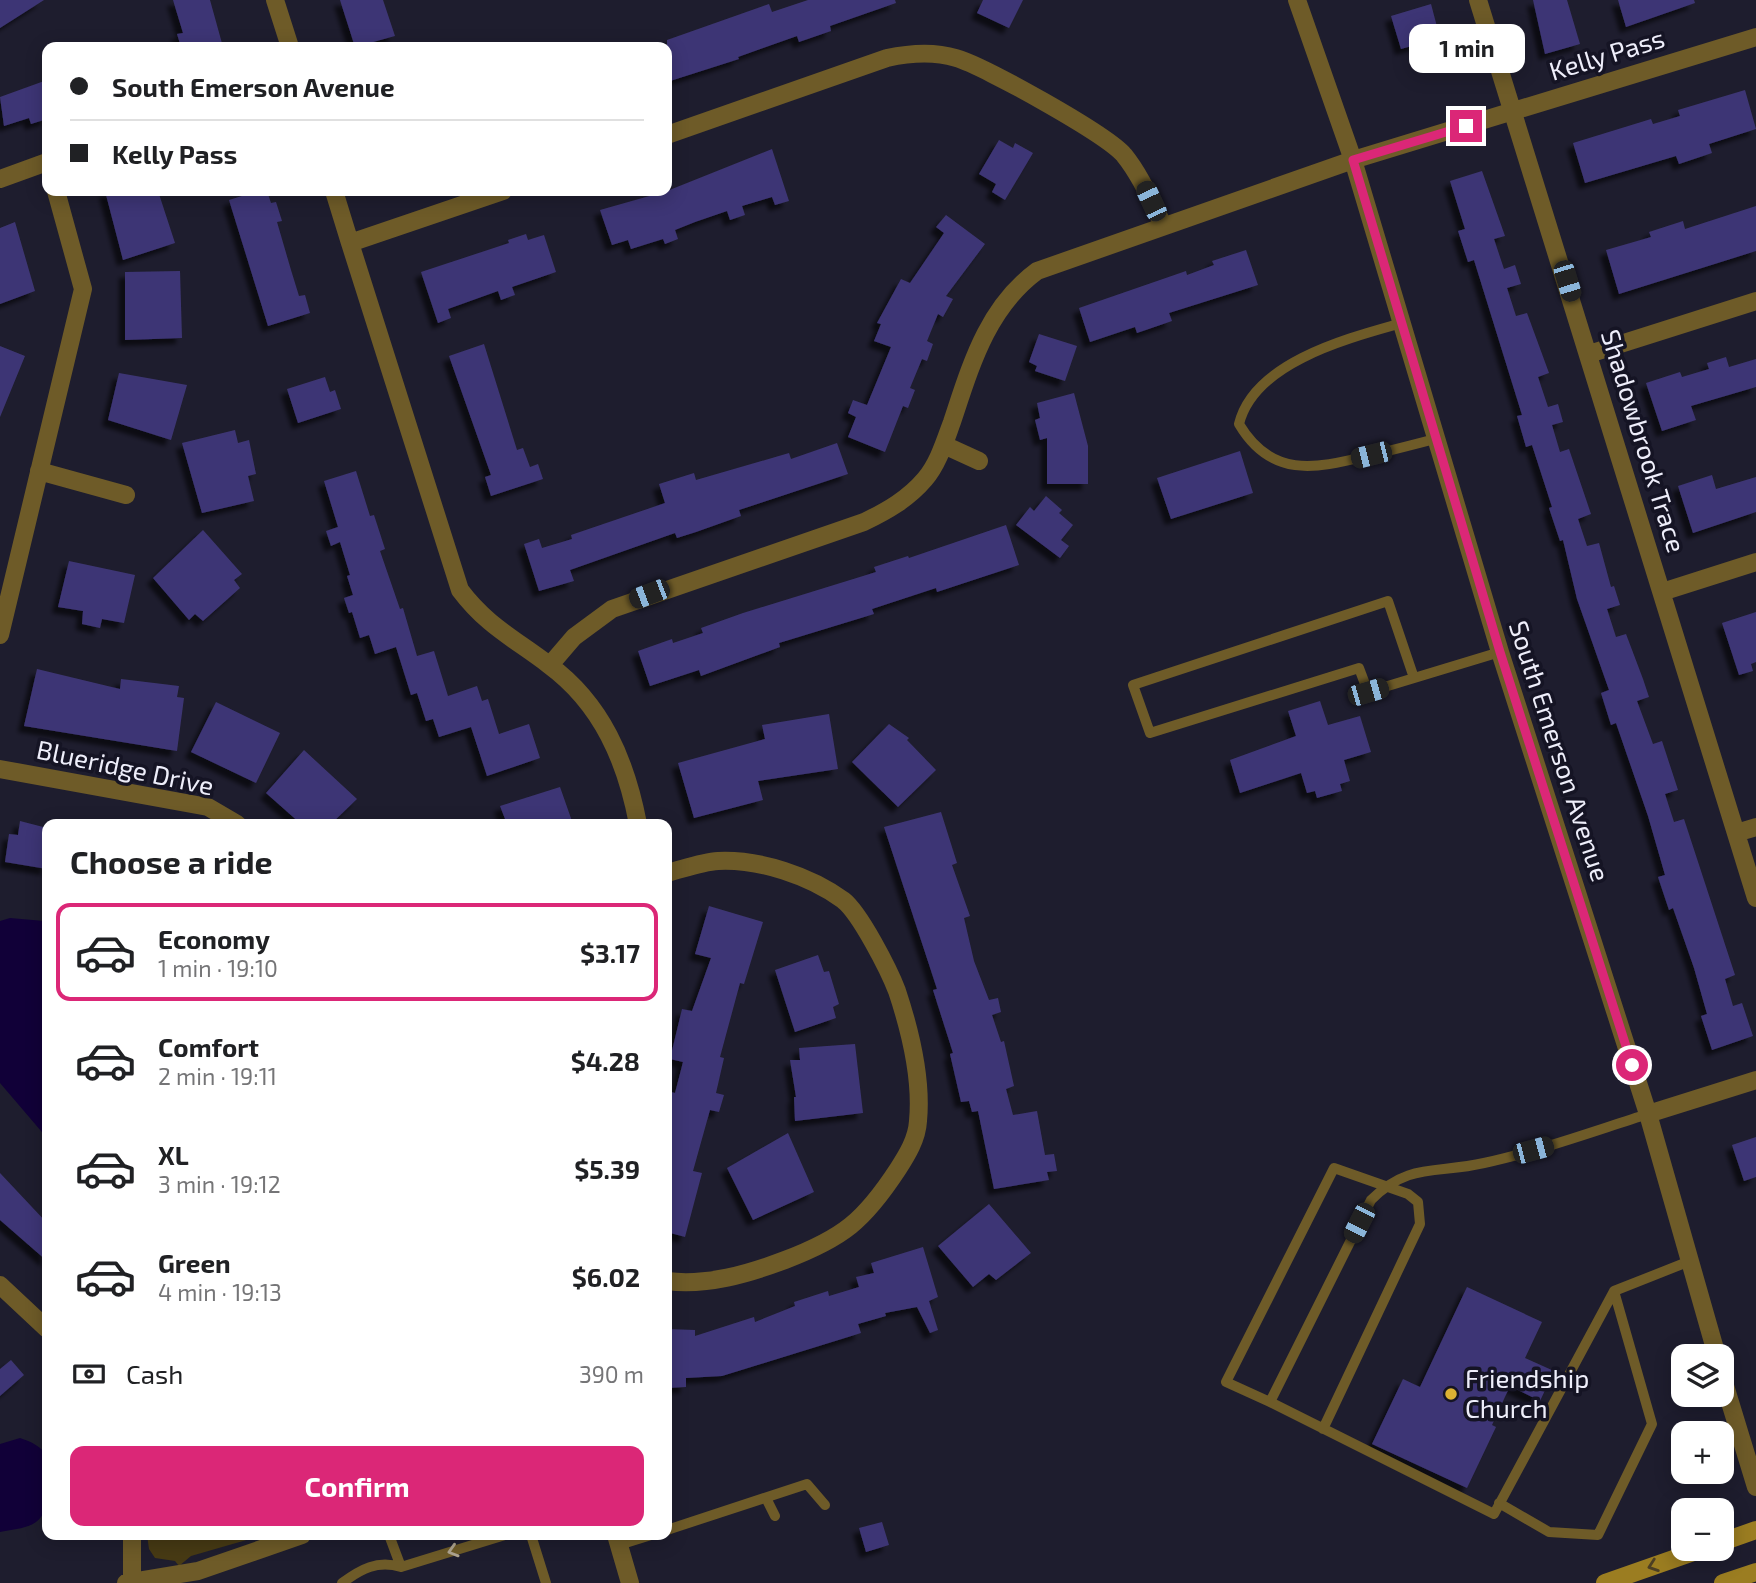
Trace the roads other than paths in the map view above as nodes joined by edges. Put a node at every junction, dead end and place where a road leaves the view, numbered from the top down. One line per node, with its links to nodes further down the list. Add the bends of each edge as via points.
1 (275, 0): 5 (street)
2 (1297, 0): 8 (street, South Emerson Avenue)
3 (1478, 0): 6 (street, Shadowbrook Trace)
4 (1756, 37): 6 (street, Kelly Pass)
5 (288, 42)
6 (1515, 111): 8 (street, Kelly Pass); 18 (street, Shadowbrook Trace)
7 (672, 133): 14 (street, via 887,58 911,53 956,57 1097,134 1122,153 1140,177)
8 (1353, 160): 14 (street, Kelly Pass); 17 (street, South Emerson Avenue)
9 (42, 164): 10 (street)
10 (0, 179)
11 (57, 196): 22 (street, via 83,289)
12 (336, 196): 15 (street)
13 (488, 196): 15 (street)
14 (1163, 225): 20 (street, Kelly Pass, via 1037,271 1017,286 986,328)
15 (350, 243): 28 (street, via 460,590 489,624)
16 (1756, 302): 18 (street)
17 (1402, 323): 19 (street, South Emerson Avenue); 19 (lane, via 1313,350 1270,380 1242,411 1239,424 1250,442 1269,458 1301,467 1327,466)
18 (1590, 354): 25 (street, Shadowbrook Trace)
19 (1435, 439): 27 (street, South Emerson Avenue)
20 (944, 445): 21 (street); 28 (street, Kelly Pass, via 927,477 888,511 612,609 574,637)
21 (979, 461)
22 (39, 471): 23 (street); 26 (street)
23 (126, 495)
24 (1756, 562): 25 (street)
25 (1662, 592): 34 (street, Shadowbrook Trace)
26 (0, 635)
27 (1500, 652): 29 (lane); 38 (street, South Emerson Avenue)
28 (550, 665): 32 (street, via 584,694 603,720)
29 (1414, 678): 29 (lane, via 1368,692 1359,668 1150,733 1133,685 1388,601)
30 (0, 769): 31 (street, Blueridge Drive, via 208,807)
31 (228, 819)
32 (637, 819)
33 (1756, 827): 34 (street)
34 (1736, 833): 36 (street, Shadowbrook Trace)
35 (672, 872): 41 (street, via 718,861 752,865 789,872 845,901 888,967 904,1013 915,1066 919,1122 909,1151 879,1198 863,1218 824,1245 761,1269 694,1284)
36 (1756, 898)
37 (1756, 1080): 38 (street)
38 (1648, 1114): 39 (lane, via 1481,1164 1431,1168); 40 (street, South Emerson Avenue)
39 (1385, 1186): 46 (lane, via 1371,1200); 46 (lane, via 1334,1168 1226,1382); 48 (lane, via 1418,1202 1420,1224)
40 (1690, 1261): 43 (lane); 45 (street, South Emerson Avenue)
41 (672, 1282)
42 (0, 1285): 44 (street)
43 (1614, 1291): 51 (lane); 51 (lane, via 1652,1424 1598,1535 1549,1532)
44 (42, 1324)
45 (1714, 1344)
46 (1270, 1402): 48 (lane)
47 (1731, 1407): 49 (street)
48 (1323, 1429): 51 (lane, via 1494,1514)
49 (1756, 1487)
50 (766, 1498): 52 (lane, via 807,1484); 53 (lane); 54 (lane)
51 (1499, 1503)
52 (825, 1504)
53 (775, 1516)
54 (672, 1528)
55 (1756, 1530): 56 (main road)
56 (1734, 1538)
57 (132, 1540): 67 (street)
58 (288, 1540): 67 (street, via 198,1571)
59 (392, 1540): 64 (lane)
60 (489, 1540): 64 (lane, one-way to 64)
61 (533, 1540): 69 (lane)
62 (617, 1540): 70 (street)
63 (1671, 1560): 71 (main road, one-way to 71)
64 (401, 1567): 68 (lane, via 385,1562)
65 (1756, 1572): 72 (main road)
66 (126, 1583): 67 (street)
67 (132, 1583)
68 (342, 1583)
69 (546, 1583)
70 (630, 1583)
71 (1605, 1583)
72 (1723, 1583)

